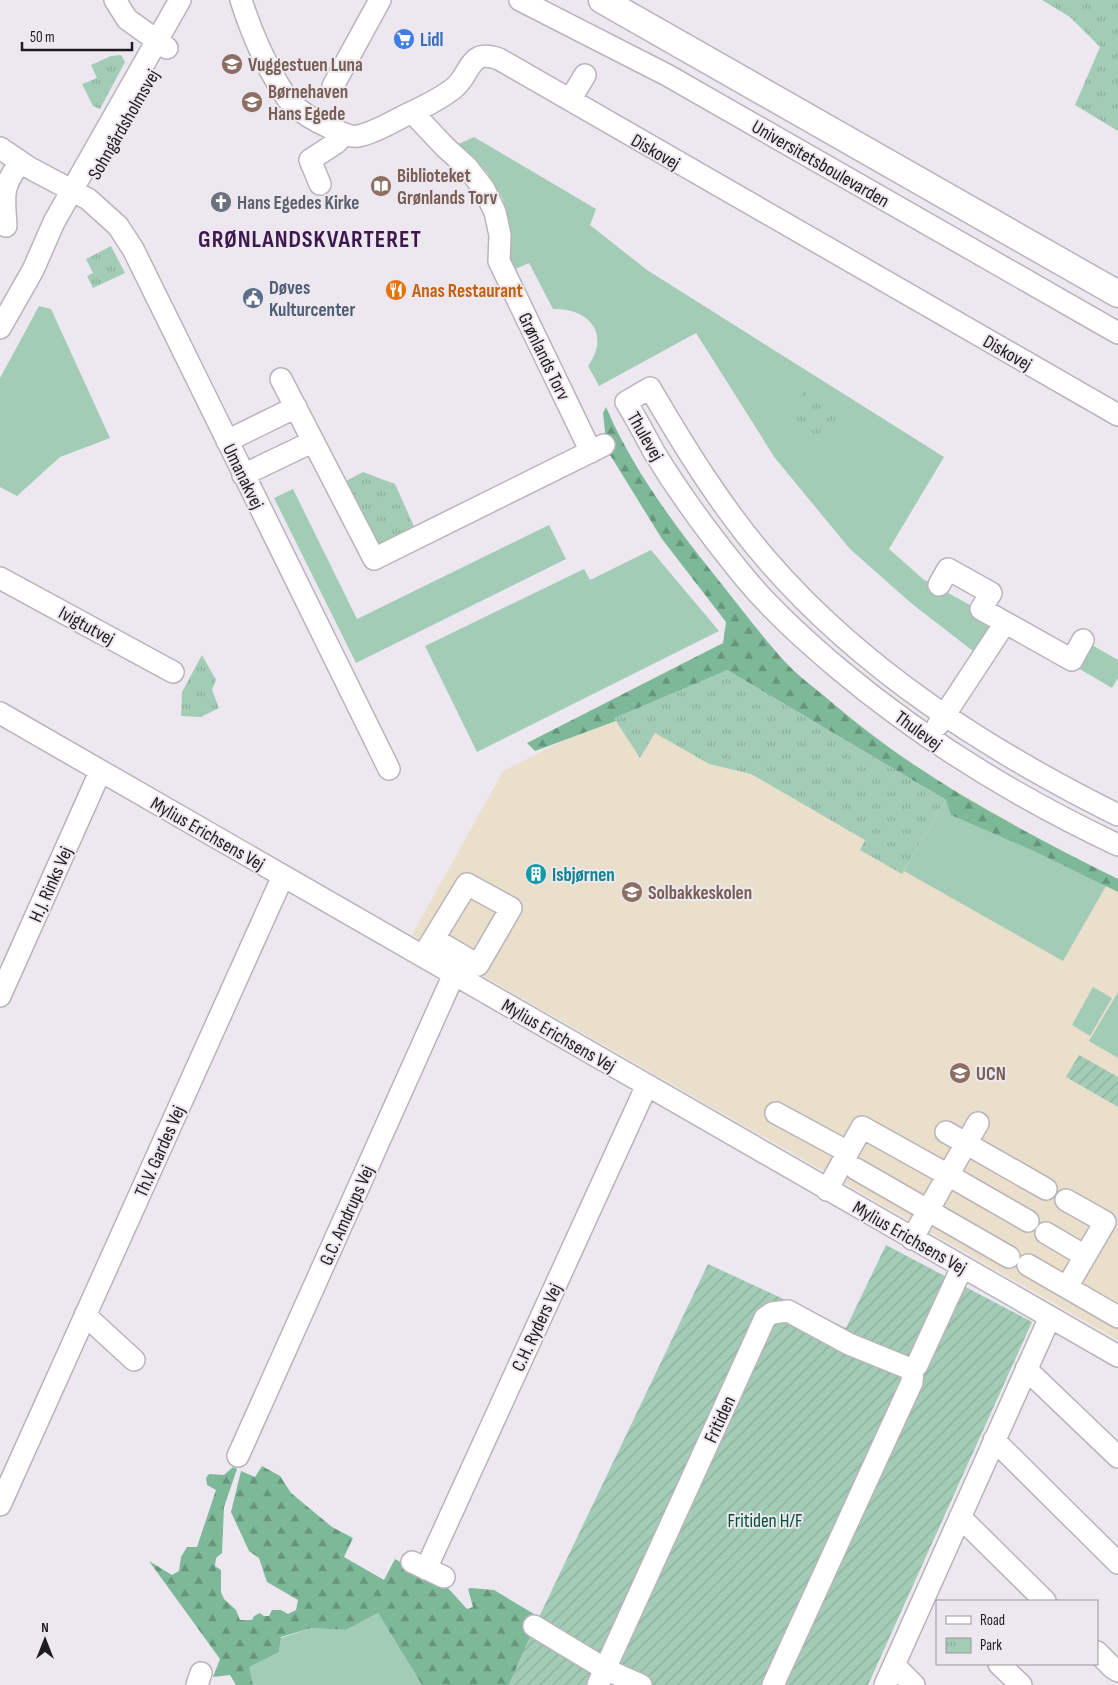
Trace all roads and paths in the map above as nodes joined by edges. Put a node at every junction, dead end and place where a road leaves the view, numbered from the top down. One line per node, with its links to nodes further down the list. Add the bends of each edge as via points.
1 (115, 0): 8 (street, via 127,20)
2 (180, 0): 8 (street, Sohngårdsholmsvej)
3 (194, 0): 8 (street, Sohngårdsholmsvej)
4 (380, 0): 10 (street)
5 (520, 0): 20 (street, Universitetsboulevarden, via 667,75)
6 (602, 0): 18 (main road, Universitetsboulevarden)
7 (239, 3): 13 (street, Diskovej, via 269,69 289,101 313,120)
8 (162, 45): 16 (street, Sohngårdsholmsvej)
9 (585, 75): 11 (street)
10 (333, 86)
11 (570, 100): 12 (street, Diskovej, via 489,56 472,62 459,83 446,94); 23 (street, Diskovej)
12 (412, 112): 13 (street, Diskovej, via 357,136); 25 (street, Grønlands Torv, via 467,167 484,189 495,212 500,235 499,261 597,449 374,559)
13 (345, 134): 15 (street, via 310,160)
14 (8, 154): 16 (street, Umanakvej); 17 (street, via 4,194)
15 (318, 181)
16 (77, 194): 19 (street, Sohngårdsholmsvej, via 54,222 33,270); 24 (street, Umanakvej, via 105,213 133,249)
17 (6, 226)
18 (1118, 294)
19 (0, 328)
20 (1118, 333)
21 (282, 379): 22 (street)
22 (296, 407): 24 (street); 25 (street)
23 (1118, 415)
24 (227, 441): 26 (street, Umanakvej)
25 (312, 442): 26 (street)
26 (243, 474): 39 (street, Umanakvej)
27 (719, 498): 28 (street); 28 (street, Thulevej, via 650,388 626,402); 31 (street, Thulevej, via 767,560)
28 (696, 515): 33 (street, Thulevej, via 746,579)
29 (0, 578): 35 (street, Ivigtutvej)
30 (939, 585): 32 (street, via 948,569 965,578 991,593 981,610)
31 (823, 618): 33 (street); 37 (street, Thulevej, via 882,668)
32 (1005, 623): 34 (street, via 1072,660); 37 (street)
33 (803, 638): 38 (street, Thulevej)
34 (1083, 640)
35 (173, 672)
36 (0, 714): 40 (street, Mylius Erichsens Vej)
37 (945, 714): 38 (street); 41 (street, Thulevej, via 1011,757)
38 (928, 738): 43 (street, Thulevej)
39 (389, 769)
40 (100, 772): 45 (street, Mylius Erichsens Vej); 47 (street, H.J. Rinks Vej)
41 (1078, 794): 42 (street, Thulevej); 43 (street)
42 (1118, 814)
43 (1065, 820): 44 (street, Thulevej)
44 (1118, 846)
45 (282, 876): 46 (street, Mylius Erichsens Vej, via 428,947); 65 (street, Th.V. Gardes Vej)
46 (454, 974): 48 (street, Mylius Erichsens Vej); 73 (street, G.C. Amdrups Vej)
47 (0, 996)
48 (647, 1085): 56 (street, Mylius Erichsens Vej); 78 (street, C.H. Ryders Vej)
49 (776, 1113): 53 (street)
50 (978, 1123): 52 (street)
51 (946, 1132): 52 (street)
52 (966, 1143): 54 (street); 55 (street)
53 (852, 1160): 54 (street, via 862,1127); 56 (street); 58 (street)
54 (948, 1175): 58 (street); 59 (street)
55 (1046, 1189)
56 (827, 1190): 61 (street, Mylius Erichsens Vej)
57 (1066, 1200): 62 (street, via 1105,1222)
58 (928, 1210): 61 (street); 64 (street)
59 (1028, 1220)
60 (1046, 1233): 62 (street)
61 (912, 1239): 63 (street, Mylius Erichsens Vej)
62 (1085, 1256): 64 (street)
63 (962, 1267): 67 (street, Mylius Erichsens Vej); 71 (street)
64 (1067, 1287): 66 (street)
65 (85, 1315): 69 (street); 75 (street, Th.V. Gardes Vej)
66 (1118, 1316)
67 (1050, 1317): 68 (street, Mylius Erichsens Vej); 70 (street)
68 (1118, 1356)
69 (134, 1360)
70 (1026, 1369): 72 (street); 74 (street)
71 (913, 1370): 86 (street, Fritiden, via 849,1344 788,1311 772,1313 765,1318); 88 (street, via 912,1382)
72 (994, 1440): 76 (street); 77 (street)
73 (238, 1456)
74 (1118, 1457)
75 (0, 1505)
76 (960, 1518): 79 (street); 80 (street)
77 (1118, 1563)
78 (427, 1569)
79 (932, 1597): 83 (street)
80 (1044, 1600)
81 (534, 1626): 86 (street)
82 (1098, 1653): 85 (street)
83 (894, 1665): 89 (street); 90 (street)
84 (1000, 1665): 91 (street)
85 (1118, 1671)
86 (602, 1677): 87 (street)
87 (642, 1685)
88 (773, 1685)
89 (885, 1685)
90 (914, 1685)
91 (1021, 1685)

